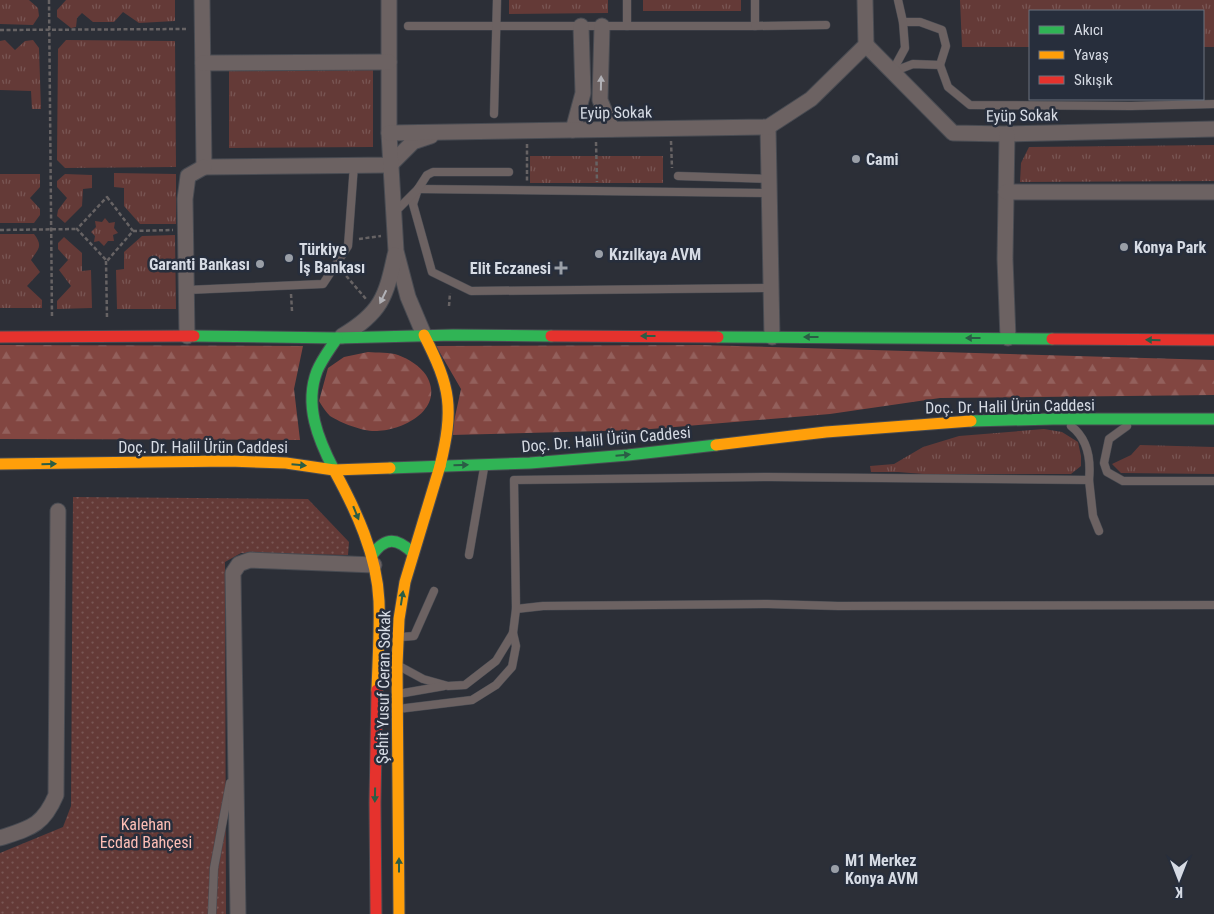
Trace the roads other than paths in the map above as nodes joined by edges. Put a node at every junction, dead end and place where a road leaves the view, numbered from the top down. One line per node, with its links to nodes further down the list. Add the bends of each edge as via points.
1 (202, 0): 18 (street)
2 (389, 0): 17 (street)
3 (497, 0): 11 (lane)
4 (627, 0): 14 (lane)
5 (755, 0): 15 (lane)
6 (866, 0): 16 (street)
7 (898, 0): 8 (lane)
8 (903, 22): 19 (lane, via 920,22 942,30 946,46); 20 (lane, via 905,48)
9 (826, 25): 15 (lane)
10 (408, 26): 11 (lane)
11 (496, 26): 12 (lane); 22 (lane)
12 (581, 26): 13 (lane); 26 (street, via 583,93)
13 (602, 26): 14 (lane); 25 (street, one-way to 13, via 600,100)
14 (628, 26): 15 (lane)
15 (755, 26)
16 (866, 45): 20 (street, Eyüp Sokak); 23 (street, via 811,99)
17 (389, 62): 18 (street); 28 (street)
18 (203, 63): 32 (street)
19 (940, 65): 20 (lane, via 913,64); 21 (lane, via 948,88 970,105)
20 (892, 72): 29 (street, Eyüp Sokak, via 953,132)
21 (1214, 104)
22 (494, 114)
23 (768, 127): 25 (street, Eyüp Sokak); 35 (street)
24 (1214, 128): 29 (street, Eyüp Sokak)
25 (612, 129): 26 (street, Eyüp Sokak)
26 (573, 130): 27 (street, Eyüp Sokak)
27 (444, 132): 28 (street, Eyüp Sokak); 30 (street, via 413,142)
28 (389, 133): 30 (street)
29 (1007, 134): 37 (street)
30 (390, 164): 31 (street); 39 (street)
31 (354, 165): 32 (street); 42 (lane, via 348,246 323,284)
32 (204, 166): 42 (street, via 188,176 185,198)
33 (509, 172): 36 (lane, via 433,172 427,175)
34 (678, 176): 35 (lane)
35 (770, 186): 36 (lane, via 672,192); 41 (street)
36 (418, 189): 39 (lane); 41 (lane, via 413,204 432,272 471,291)
37 (1006, 192): 38 (street); 48 (street)
38 (1214, 192)
39 (394, 214): 40 (street)
40 (396, 251): 43 (street, via 408,297); 47 (street, one-way to 47, via 384,296 375,310 355,328)
41 (771, 288): 46 (street)
42 (187, 290): 44 (street)
43 (424, 335): 46 (main road, one-way to 43); 47 (main road); 55 (main road, via 441,367 450,403 450,423)
44 (187, 336): 45 (main road); 47 (main road)
45 (0, 337)
46 (772, 337): 48 (main road, one-way to 46)
47 (337, 338): 56 (main road, via 316,373 312,396 318,436)
48 (1008, 338): 49 (main road, one-way to 48)
49 (1214, 342)
50 (1053, 419): 52 (main road, Doç. Dr. Halil Ürün Caddesi); 54 (main road, Doç. Dr. Halil Ürün Caddesi, one-way to 50, via 628,455 870,428); 57 (lane, via 1073,427 1085,443)
51 (1214, 419): 52 (main road, Doç. Dr. Halil Ürün Caddesi)
52 (1135, 420): 58 (lane, via 1109,439 1104,463 1107,472 1123,481)
53 (0, 464): 56 (main road, Doç. Dr. Halil Ürün Caddesi, one-way to 56, via 229,461 286,463)
54 (484, 464): 55 (main road, Doç. Dr. Halil Ürün Caddesi, one-way to 54); 62 (lane)
55 (440, 466): 56 (main road, Doç. Dr. Halil Ürün Caddesi); 61 (main road, Şehit Yusuf Ceran Sokak)
56 (334, 470): 63 (main road, Şehit Yusuf Ceran Sokak, one-way to 63, via 356,511)
57 (1090, 480): 60 (lane, via 1093,516); 66 (lane, via 778,477 514,480)
58 (1214, 481)
59 (58, 511): 74 (street, via 56,795 49,812 33,826)
60 (1099, 531)
61 (413, 553): 63 (main road, via 400,542 391,540 382,542); 68 (main road, Şehit Yusuf Ceran Sokak, one-way to 61, via 402,601)
62 (469, 555)
63 (373, 560): 73 (street, via 250,560 239,564 233,573); 77 (main road, Şehit Yusuf Ceran Sokak, one-way to 77, via 379,600)
64 (434, 591): 68 (lane, via 414,636)
65 (1214, 605): 66 (lane, via 760,604)
66 (516, 609): 67 (lane)
67 (513, 633): 70 (lane, via 496,661 465,685); 72 (lane, via 516,646 512,667 496,685 472,700)
68 (399, 637): 69 (main road, Şehit Yusuf Ceran Sokak)
69 (397, 664): 70 (lane, via 423,679); 71 (main road, Şehit Yusuf Ceran Sokak)
70 (448, 686): 71 (lane)
71 (397, 694): 72 (main road, Şehit Yusuf Ceran Sokak)
72 (398, 709): 78 (main road, Şehit Yusuf Ceran Sokak, one-way to 72)
73 (235, 759): 75 (lane, via 214,868); 76 (street)
74 (0, 838)
75 (212, 914)
76 (238, 914)
77 (376, 914)
78 (399, 914)

